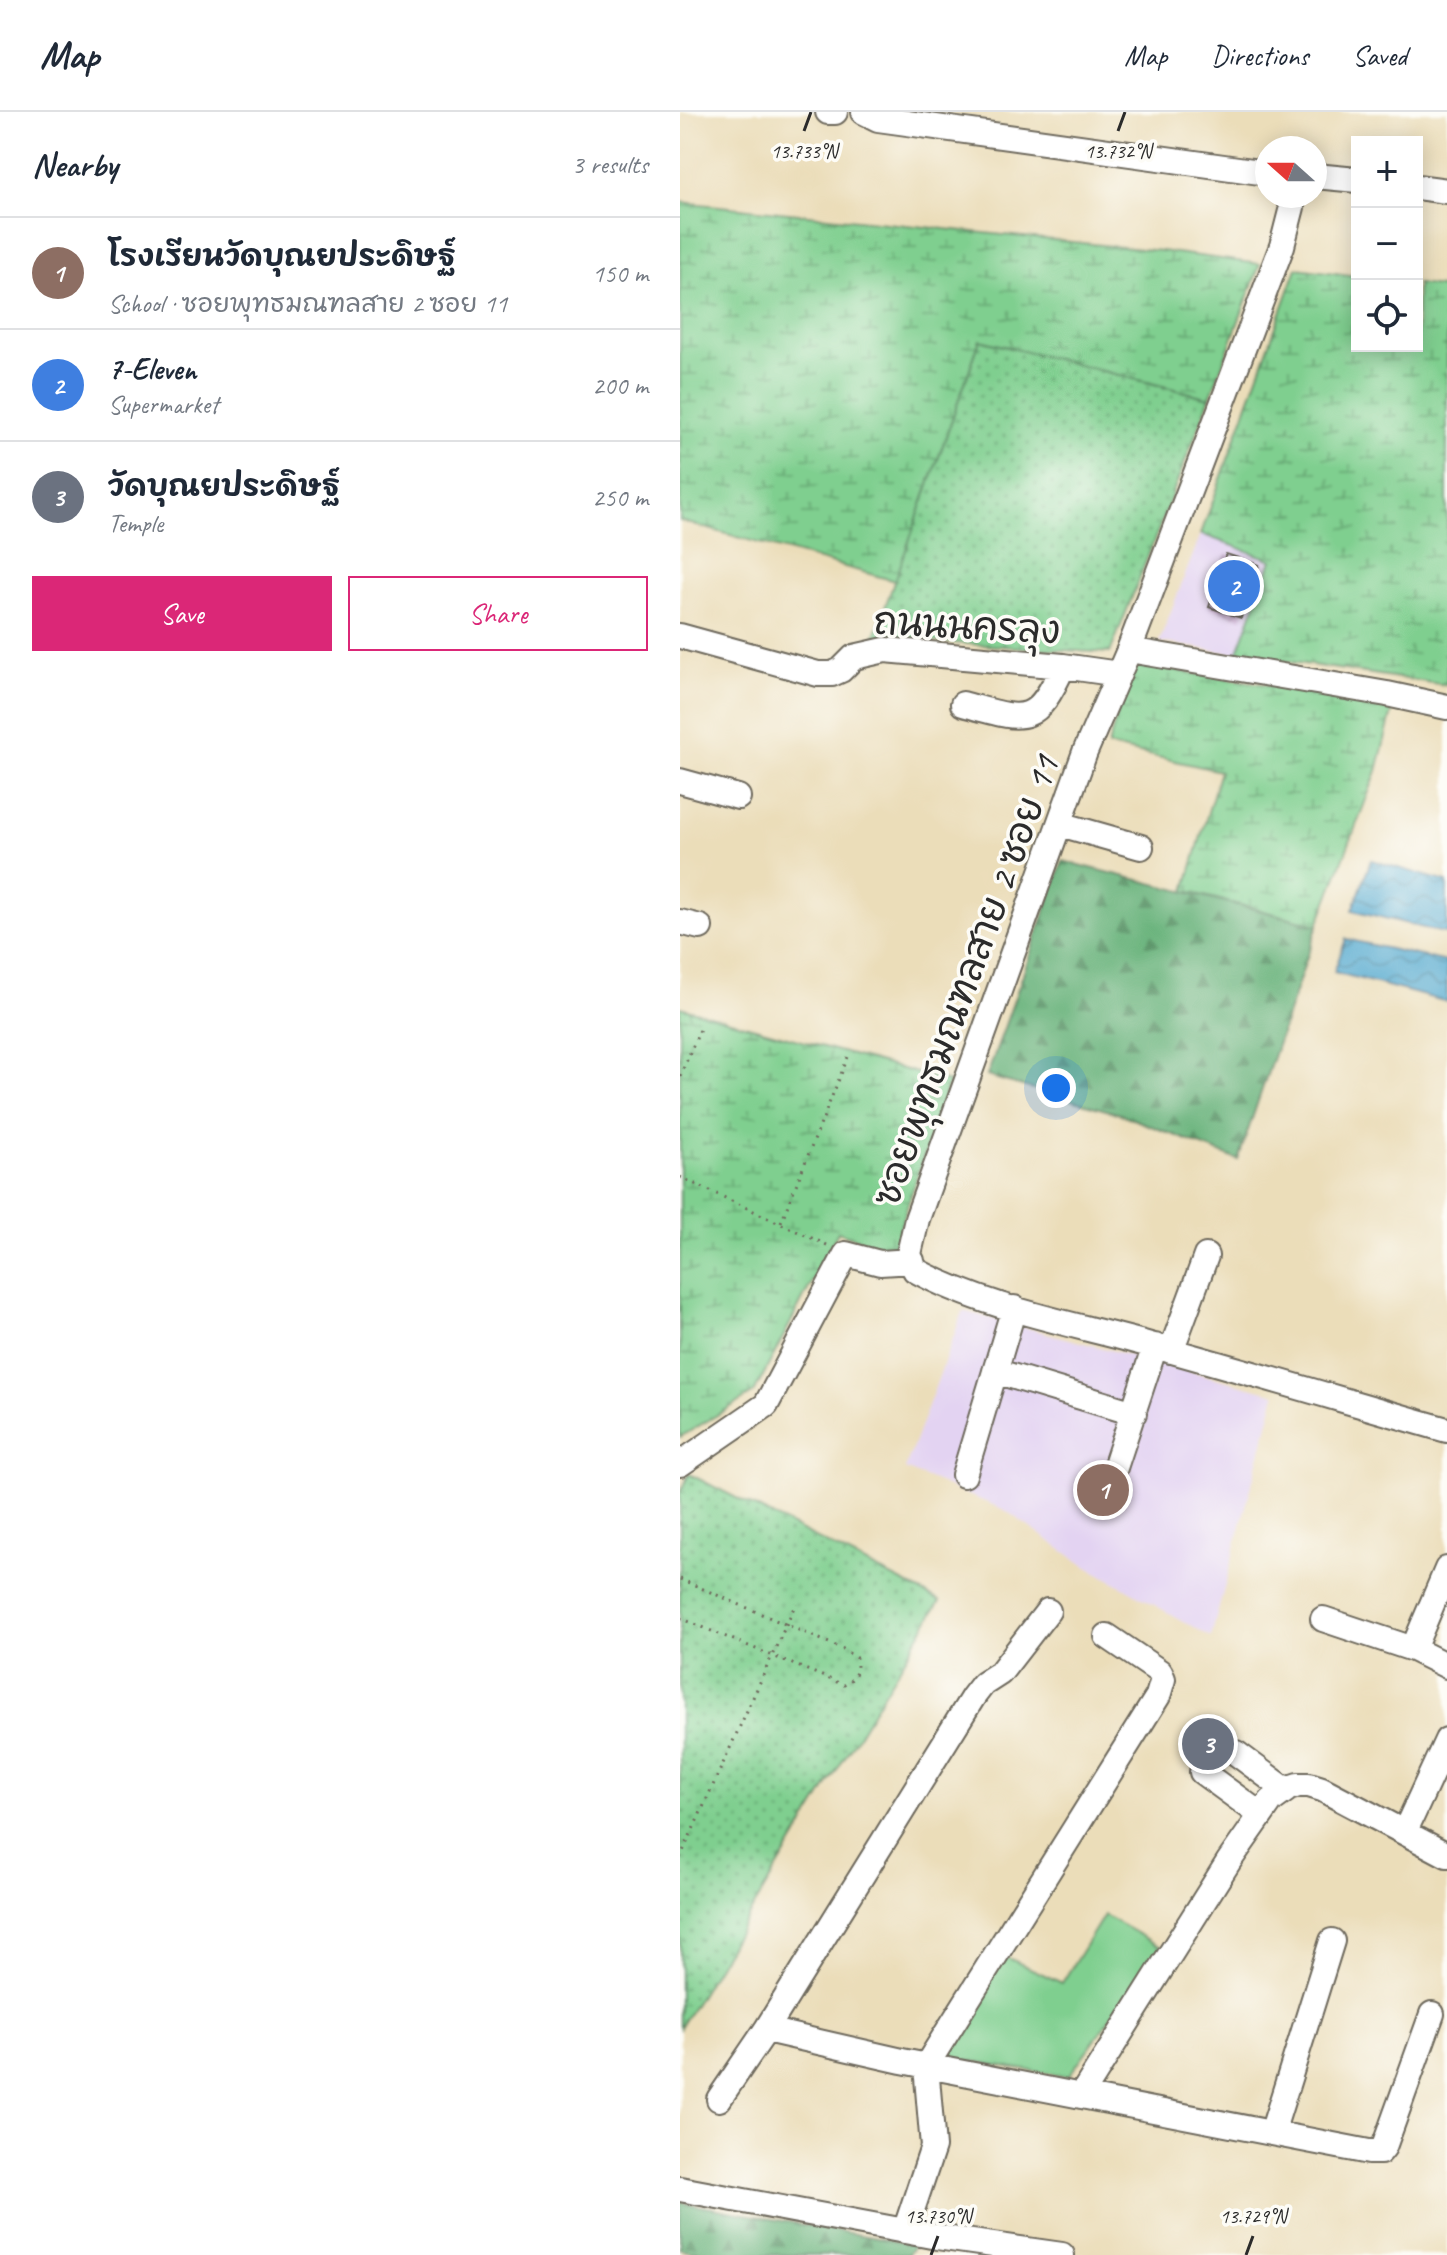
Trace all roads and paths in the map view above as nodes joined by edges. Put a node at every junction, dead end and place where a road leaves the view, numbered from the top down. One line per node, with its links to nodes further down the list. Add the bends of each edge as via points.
1 (828, 112): 2 (street)
2 (835, 112)
3 (864, 112): 4 (street, via 878,119)
4 (1255, 171)
5 (1327, 177): 6 (street)
6 (1351, 179)
7 (1423, 188): 8 (street)
8 (1447, 191)
9 (1292, 208): 11 (street, ซอยพุทธมณฑลสาย 2 ซอย 11)
10 (680, 636): 12 (street, ถนนนครลุง, via 818,674 832,674 854,657 885,650)
11 (1129, 650): 13 (street, ซอยพุทธมณฑลสาย 2 ซอย 11); 15 (street)
12 (1063, 666): 13 (street, ถนนนครลุง); 14 (street, via 1035,712 1015,717)
13 (1119, 674): 18 (street, ซอยพุทธมณฑลสาย 2 ซอย 11)
14 (963, 704)
15 (1447, 707)
16 (680, 781): 17 (street)
17 (738, 797)
18 (1060, 824): 19 (street); 27 (street, ซอยพุทธมณฑลสาย 2 ซอย 11, via 917,1219)
19 (1141, 847)
20 (702, 1025): 22 (path)
21 (850, 1052): 24 (path)
22 (680, 1076)
23 (680, 1177): 24 (path)
24 (781, 1222): 25 (path)
25 (846, 1254): 27 (street, via 880,1263); 33 (street, via 766,1405)
26 (1206, 1256): 29 (street)
27 (912, 1261): 28 (street, ซอยพุทธมณฑลสาย 2 ซอย 11, via 915,1270 933,1280)
28 (1014, 1308): 29 (street, ซอยพุทธมณฑลสาย 2 ซอย 11); 30 (street)
29 (1163, 1348): 31 (street); 32 (street, ซอยพุทธมณฑลสาย 2 ซอย 11)
30 (995, 1371): 31 (street); 34 (street)
31 (1134, 1413): 35 (street)
32 (1447, 1430)
33 (680, 1464)
34 (964, 1475)
35 (1105, 1498)
36 (1447, 1569): 44 (street)
37 (680, 1579): 42 (path)
38 (796, 1603): 42 (path)
39 (1048, 1611): 57 (street, via 1000,1673 973,1697)
40 (680, 1618): 45 (path)
41 (1323, 1619): 44 (street)
42 (787, 1624): 45 (path); 45 (path, via 856,1658 854,1679 844,1685)
43 (1107, 1636): 58 (street, via 1160,1672 1158,1696)
44 (1413, 1649): 46 (street)
45 (772, 1657): 54 (path)
46 (1447, 1666)
47 (1447, 1740): 52 (street)
48 (1236, 1753): 50 (street)
49 (1202, 1772): 51 (street)
50 (1286, 1790): 51 (street); 52 (street, via 1309,1785 1322,1789)
51 (1261, 1815): 59 (street)
52 (1405, 1831): 53 (street)
53 (1447, 1855)
54 (680, 1858)
55 (1332, 1941): 61 (street)
56 (1432, 2014): 61 (street, via 1380,2152)
57 (766, 2030): 58 (street); 60 (street)
58 (926, 2066): 59 (street); 63 (street, via 933,2147)
59 (1081, 2096): 61 (street)
60 (719, 2099)
61 (1272, 2133)
62 (680, 2189): 63 (street)
63 (905, 2231): 64 (street)
64 (1062, 2255)

